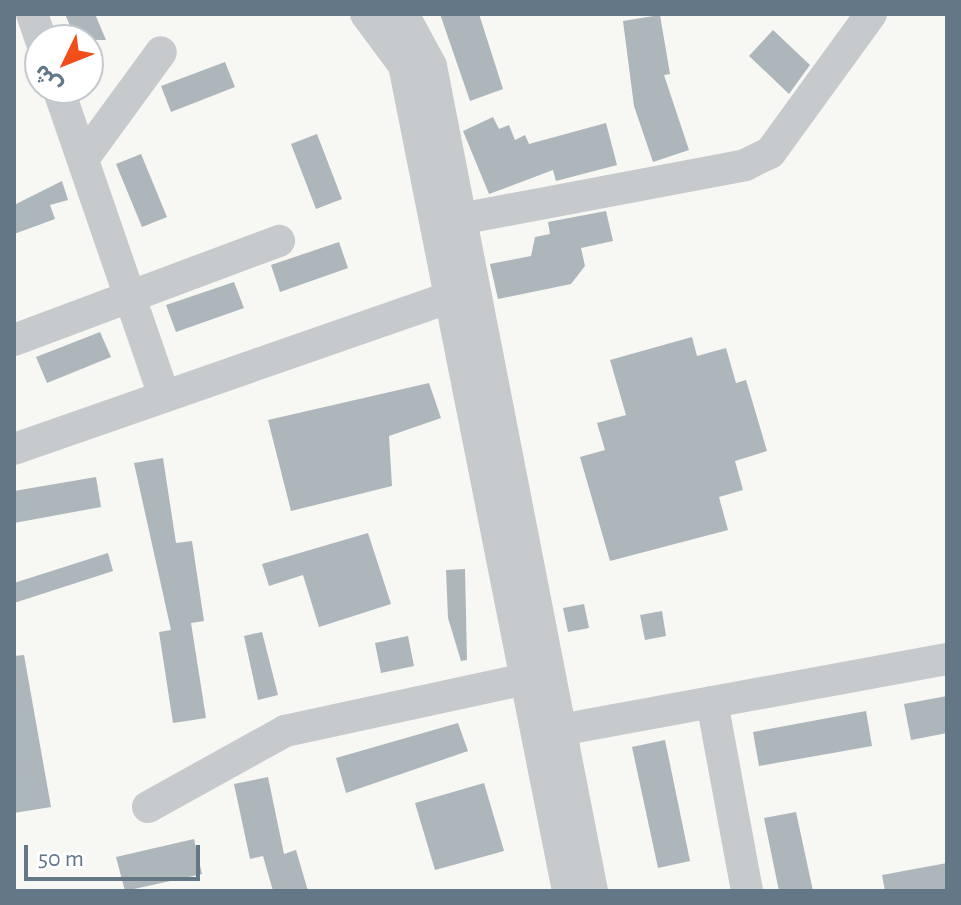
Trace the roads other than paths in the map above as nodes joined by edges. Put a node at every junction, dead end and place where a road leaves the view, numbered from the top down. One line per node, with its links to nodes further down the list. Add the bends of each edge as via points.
1 (366, 14): 9 (street, via 404,65)
2 (403, 14): 7 (street, via 431,66)
3 (871, 14): 7 (street, via 770,153 745,165)
4 (161, 52): 6 (street)
5 (64, 104): 6 (street)
6 (83, 159): 10 (street)
7 (460, 219): 9 (street)
8 (279, 241): 10 (street)
9 (461, 292): 12 (street); 15 (street)
10 (130, 298): 11 (street); 12 (street)
11 (14, 340)
12 (164, 396): 13 (street)
13 (14, 449)
14 (947, 659): 16 (street)
15 (538, 676): 17 (street); 18 (street, via 285,731); 19 (street)
16 (712, 702): 17 (street); 21 (street)
17 (560, 730): 20 (street)
18 (148, 807)
19 (568, 891)
20 (592, 891)
21 (747, 891)

